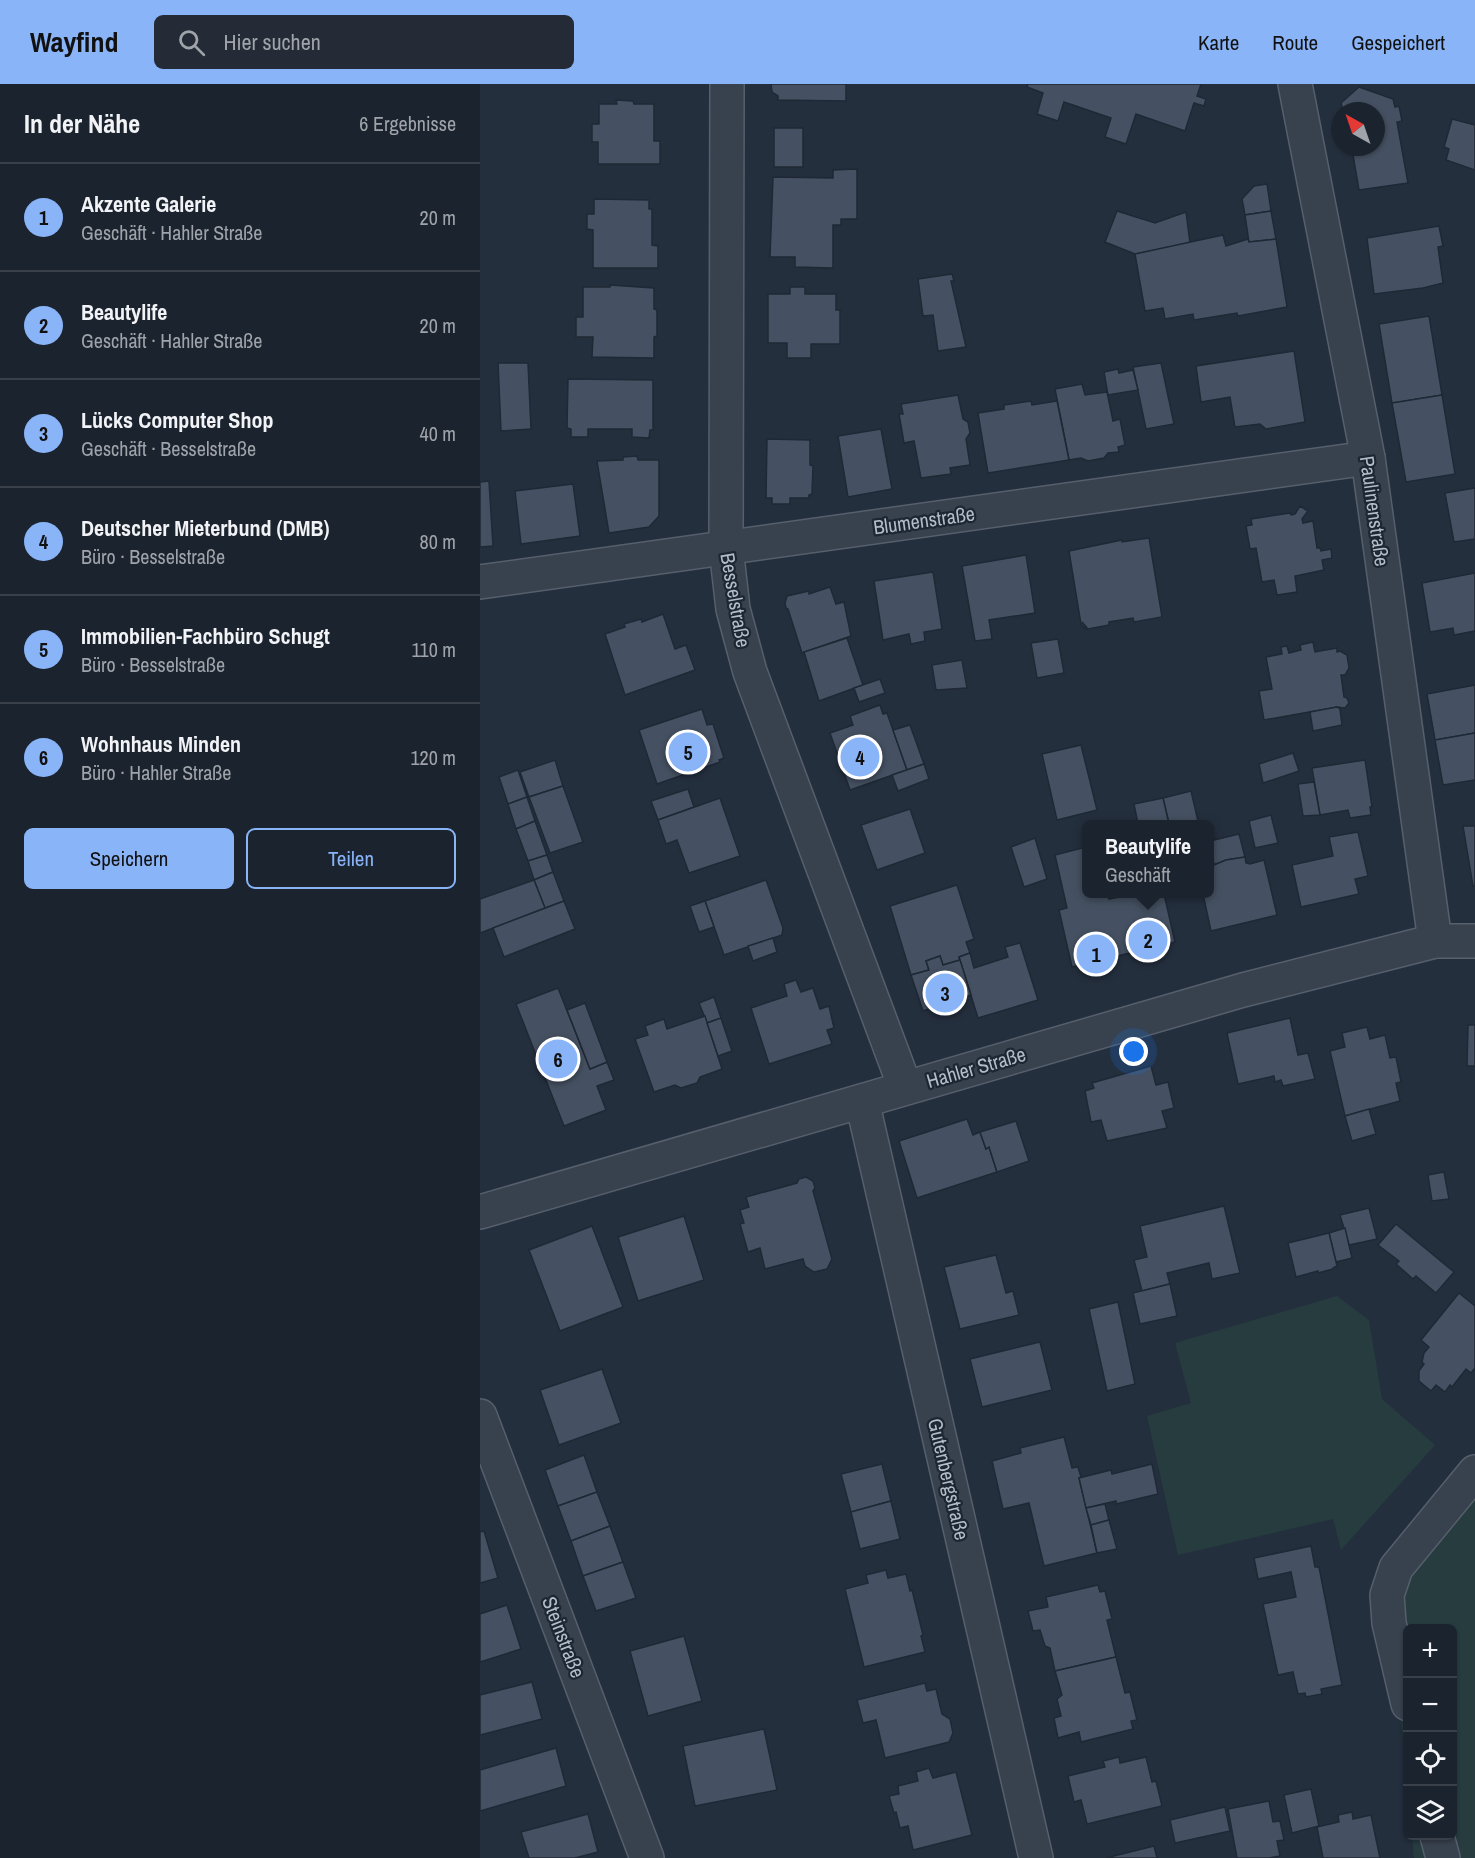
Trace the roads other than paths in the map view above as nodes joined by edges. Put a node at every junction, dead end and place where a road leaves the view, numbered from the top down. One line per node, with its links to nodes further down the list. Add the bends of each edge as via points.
1 (727, 84): 4 (street, Besselstraße)
2 (1295, 84): 3 (street, Paulinenstraße)
3 (1368, 458): 4 (street, Blumenstraße); 6 (street, Paulinenstraße)
4 (726, 548): 5 (street, Blumenstraße); 8 (street, Besselstraße, via 734,609 750,672)
5 (480, 582)
6 (1435, 940): 7 (street, Hahler Straße); 8 (street, Hahler Straße, via 1243,990)
7 (1475, 941)
8 (905, 1087): 9 (street, Hahler Straße)
9 (862, 1101): 10 (street, Hahler Straße); 16 (street, Gutenbergstraße)
10 (480, 1212)
11 (480, 1416): 15 (street, Steinstraße)
12 (1475, 1472): 13 (street, via 1396,1568 1387,1595)
13 (1403, 1686)
14 (1438, 1840): 17 (street)
15 (647, 1858)
16 (1036, 1858)
17 (1443, 1858)

